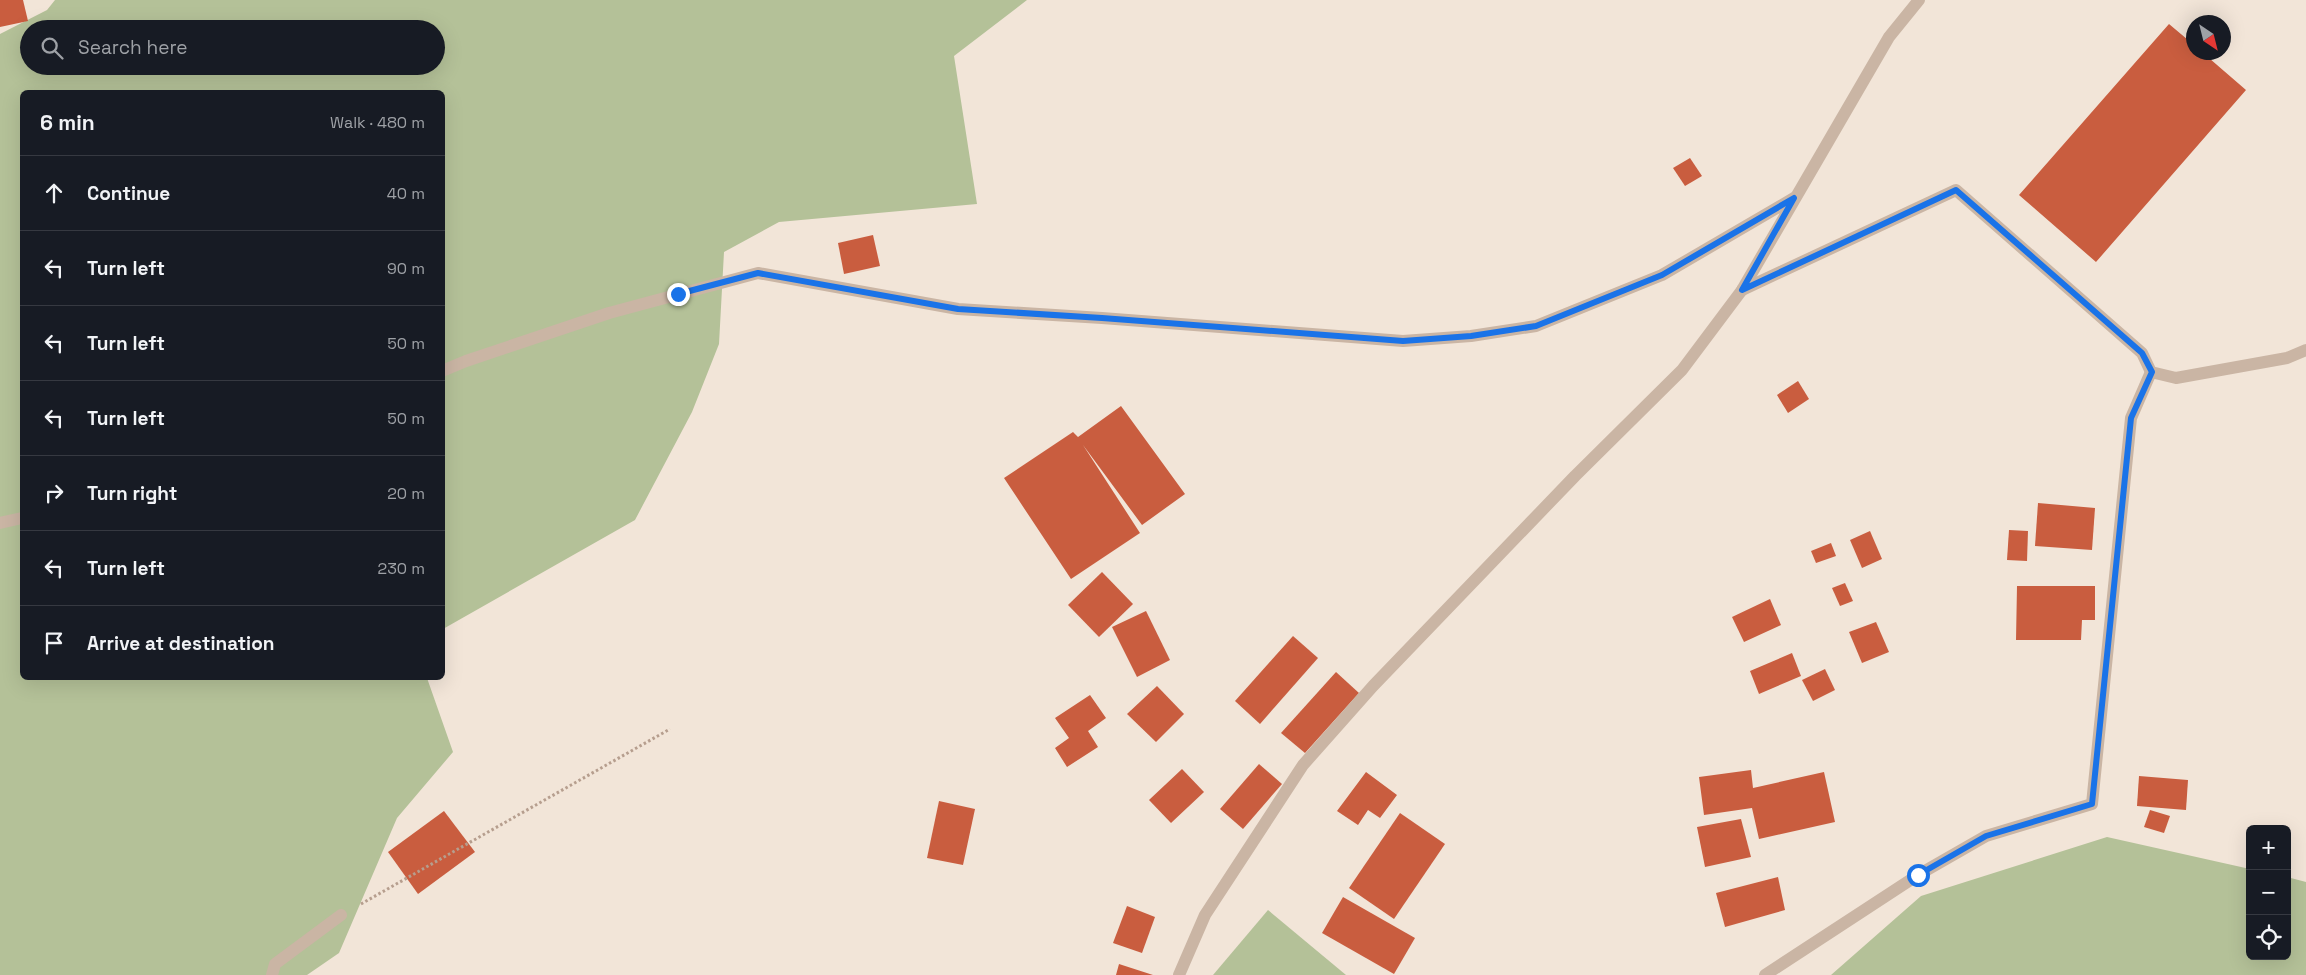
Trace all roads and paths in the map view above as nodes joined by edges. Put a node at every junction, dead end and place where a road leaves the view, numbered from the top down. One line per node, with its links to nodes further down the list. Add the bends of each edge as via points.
1 (1918, 0): 2 (street, via 1889,37)
2 (1794, 198): 3 (street); 5 (street, via 1662,275 1536,326 1471,336 1403,341 958,309 758,273 609,313)
3 (1742, 290): 6 (street, via 1956,190 2142,353); 12 (street, via 1682,370 1420,637 1303,765 1205,916)
4 (2306, 350): 6 (street, via 2287,358 2176,378)
5 (445, 370)
6 (2152, 372): 13 (street, via 2131,418 2092,804 1986,836 1918,875)
7 (20, 518): 8 (street)
8 (0, 523)
9 (670, 729): 10 (path)
10 (341, 915): 11 (street, via 275,964)
11 (272, 975)
12 (1179, 975)
13 (1765, 975)

